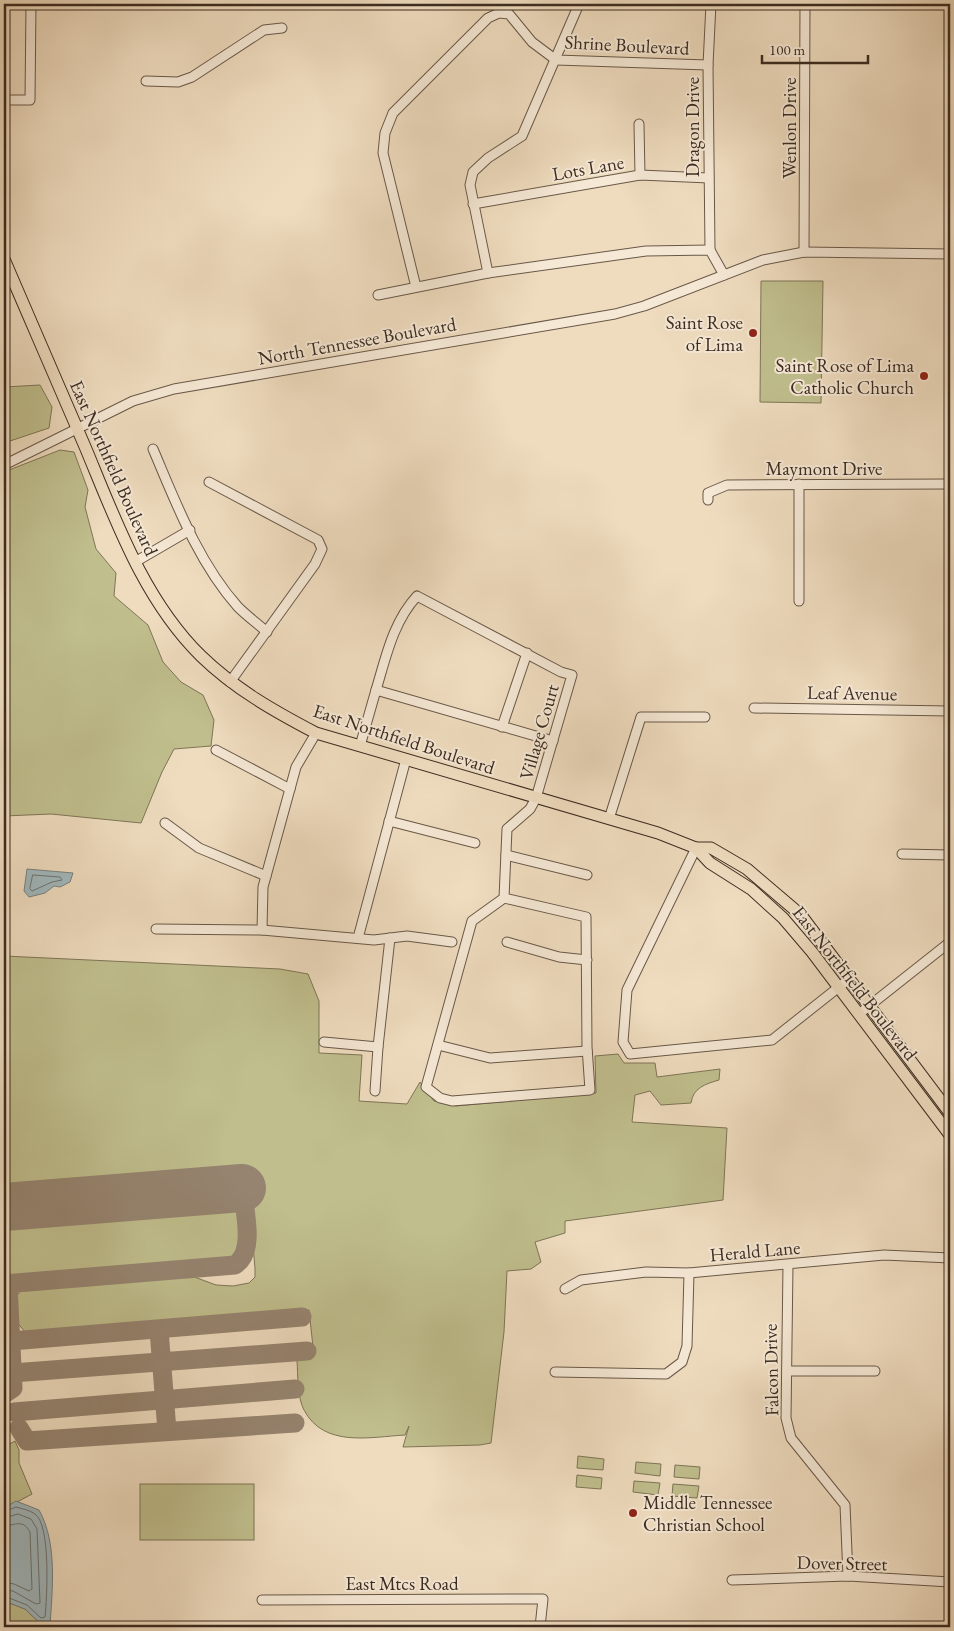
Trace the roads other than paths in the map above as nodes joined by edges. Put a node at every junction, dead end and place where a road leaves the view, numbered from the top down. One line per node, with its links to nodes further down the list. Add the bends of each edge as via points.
1 (31, 4): 9 (street, via 30,100)
2 (579, 4): 6 (street)
3 (711, 4): 7 (street, Dragon Drive)
4 (805, 4): 15 (street, Wenlon Drive)
5 (282, 28): 8 (street, via 264,30 192,77 178,82)
6 (556, 60): 7 (street, Shrine Boulevard); 13 (street, via 522,136 473,172 470,184); 20 (street, Shrine Boulevard, via 532,42 509,14 499,13 488,18 392,113 383,153)
7 (708, 65): 12 (street, Dragon Drive)
8 (146, 81)
9 (9, 100)
10 (639, 124): 11 (street)
11 (640, 175): 12 (street, Lots Lane); 13 (street, Lots Lane)
12 (709, 178): 14 (street, Dragon Drive)
13 (473, 204): 18 (street)
14 (710, 250): 18 (street, via 646,251); 19 (street)
15 (804, 252): 16 (street, North Tennessee Boulevard); 19 (street, North Tennessee Boulevard, via 763,260)
16 (950, 254)
17 (4, 258): 22 (main road, East Northfield Boulevard)
18 (488, 273): 20 (street)
19 (724, 275): 22 (street, North Tennessee Boulevard, via 615,314 174,389 133,402)
20 (416, 287): 21 (street)
21 (378, 295)
22 (76, 428): 24 (street, North Tennessee Boulevard); 30 (main road, East Northfield Boulevard)
23 (153, 449): 29 (street)
24 (4, 465)
25 (209, 482): 32 (street, via 318,540 322,549)
26 (799, 484): 27 (street, Maymont Drive); 28 (street, Maymont Drive, via 726,485 708,493); 31 (street)
27 (950, 484)
28 (708, 500)
29 (190, 530): 30 (street); 32 (street, via 213,574 239,607)
30 (136, 562): 34 (main road, East Northfield Boulevard, via 167,617 200,655)
31 (799, 601)
32 (267, 632): 34 (street)
33 (527, 653): 35 (street, via 417,596 393,634); 39 (street); 41 (street, Village Court, via 572,675)
34 (230, 682): 40 (main road, East Northfield Boulevard, via 270,709)
35 (376, 690): 39 (street); 42 (street)
36 (754, 708): 37 (street, Leaf Avenue)
37 (950, 711)
38 (705, 717): 47 (street, via 641,717)
39 (502, 727): 41 (street)
40 (316, 733): 42 (main road, East Northfield Boulevard); 45 (street, via 296,768)
41 (553, 741): 46 (street, Village Court)
42 (360, 746): 44 (main road, East Northfield Boulevard)
43 (216, 750): 45 (street)
44 (406, 760): 46 (main road, East Northfield Boulevard); 48 (street)
45 (290, 790): 56 (street)
46 (536, 798): 47 (main road, East Northfield Boulevard); 53 (street, via 530,810 508,829)
47 (610, 819): 51 (main road, East Northfield Boulevard)
48 (389, 821): 50 (street); 60 (street)
49 (166, 823): 56 (street, via 199,848)
50 (475, 843)
51 (696, 848): 66 (main road, East Northfield Boulevard, via 710,848 747,869 776,892 800,915); 67 (main road, East Northfield Boulevard, via 710,863 751,890 783,918); 67 (street, via 627,990 623,1042 630,1054 772,1040)
52 (902, 854): 54 (street)
53 (506, 855): 55 (street); 57 (street)
54 (950, 855)
55 (587, 875)
56 (266, 876): 59 (street)
57 (504, 898): 65 (street, via 586,917); 71 (street, via 472,921)
58 (156, 929): 59 (street)
59 (262, 930): 60 (street)
60 (358, 938): 61 (street)
61 (390, 938): 62 (street, via 407,936); 72 (street)
62 (452, 942)
63 (507, 942): 65 (street, via 559,957)
64 (950, 942): 68 (street)
65 (586, 960): 73 (street)
66 (849, 979): 67 (street); 68 (main road, East Northfield Boulevard)
67 (839, 988): 69 (main road, East Northfield Boulevard)
68 (870, 1006): 69 (street); 75 (main road, East Northfield Boulevard)
69 (860, 1014): 76 (main road, East Northfield Boulevard)
70 (324, 1042): 72 (street)
71 (438, 1045): 73 (street, via 490,1058); 73 (street, via 426,1087 440,1098 452,1101 590,1090)
72 (378, 1047): 74 (street)
73 (587, 1051)
74 (375, 1091)
75 (950, 1113)
76 (950, 1136)
77 (950, 1258): 78 (street, Herald Lane, via 884,1255)
78 (788, 1265): 79 (street, Herald Lane); 81 (street, Falcon Drive)
79 (689, 1272): 80 (street, Herald Lane, via 646,1272 581,1280); 83 (street, via 686,1346 682,1362 666,1374)
80 (565, 1288)
81 (787, 1371): 82 (street); 84 (street, Falcon Drive, via 786,1418 791,1438 845,1506)
82 (875, 1371)
83 (555, 1372)
84 (848, 1576): 85 (street, Dover Street); 86 (street, Dover Street)
85 (732, 1580)
86 (950, 1582)
87 (262, 1600): 88 (street, East Mtcs Road, via 543,1599)
88 (540, 1627)

